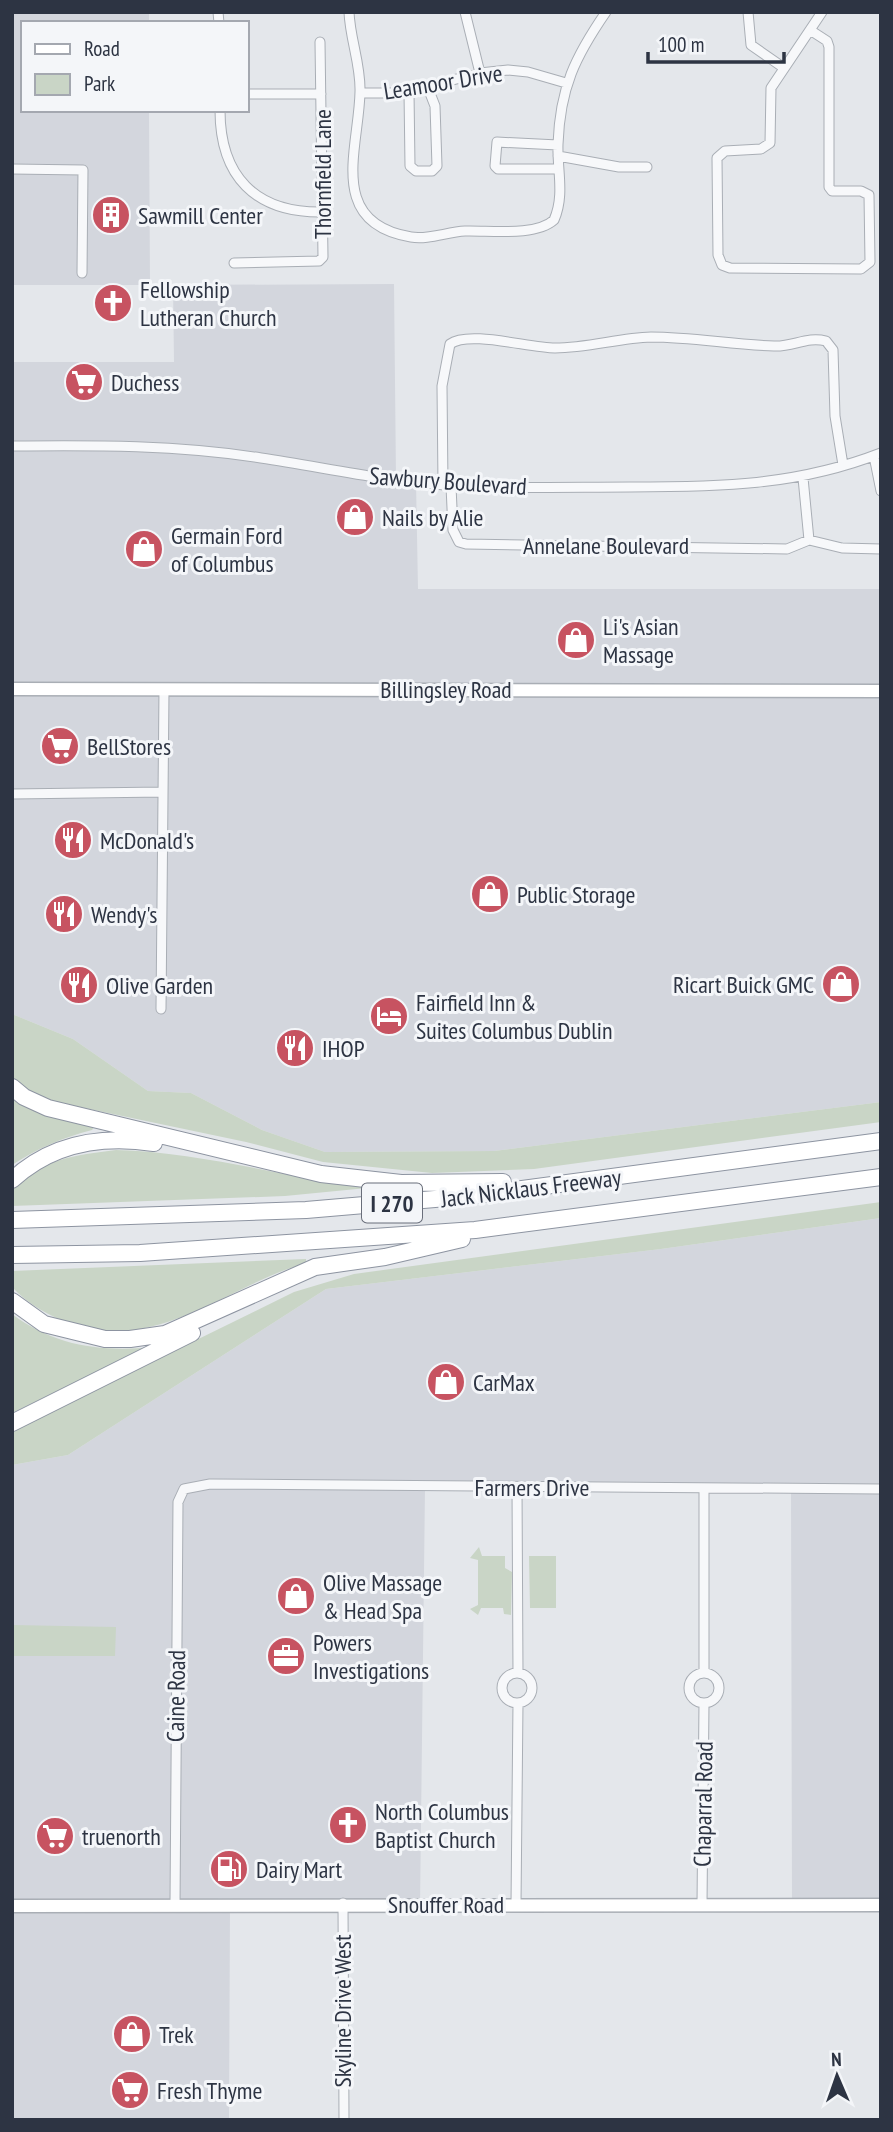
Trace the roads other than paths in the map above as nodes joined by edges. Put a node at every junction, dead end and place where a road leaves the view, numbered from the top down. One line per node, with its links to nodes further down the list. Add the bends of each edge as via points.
1 (349, 12): 13 (street)
2 (465, 12): 9 (street)
3 (606, 12): 10 (street, via 581,48)
4 (748, 12): 8 (street, via 751,45)
5 (822, 12): 6 (street)
6 (810, 30): 8 (street); 8 (street, via 829,47 829,187 832,191 865,192 871,199 868,266 861,269 730,268 722,265 718,256 717,158 724,151 761,149 770,143 772,88)
7 (320, 42): 15 (street, Thornfield Lane)
8 (784, 68)
9 (480, 73): 10 (street, Leamoor Drive, via 528,72); 11 (street, Leamoor Drive)
10 (566, 83): 17 (street)
11 (428, 88): 12 (street, Leamoor Drive); 12 (street, via 435,106 437,166 432,171 416,171 410,166)
12 (409, 92): 13 (street, Leamoor Drive)
13 (360, 93): 21 (street, via 351,165 356,195 373,222 413,237 509,232 544,225 554,219 561,197)
14 (248, 94): 15 (street)
15 (321, 94): 22 (street, Thornfield Lane)
16 (220, 112): 22 (street, via 225,157 244,186 272,205)
17 (558, 145): 18 (street); 21 (street, via 498,142 495,166)
18 (558, 156): 19 (street); 21 (street)
19 (647, 167)
20 (12, 169): 24 (street, via 83,170)
21 (558, 169)
22 (322, 212): 23 (street, Thornfield Lane, via 323,257 319,261)
23 (234, 263)
24 (82, 273)
25 (12, 446): 29 (street, Sawbury Boulevard, via 174,449)
26 (877, 455): 27 (street, Sawbury Boulevard); 30 (street)
27 (843, 465): 28 (street, Sawbury Boulevard); 29 (street, Annelane Boulevard, via 835,416 833,351 827,341 806,339 778,347 648,337 579,348 533,348 464,338 450,344 443,368)
28 (803, 478): 29 (street, Sawbury Boulevard, via 720,486); 31 (street)
29 (447, 486): 31 (street, Annelane Boulevard, via 455,537 466,544 787,549)
30 (881, 491)
31 (809, 540): 32 (street, Annelane Boulevard)
32 (881, 550)
33 (12, 690): 34 (main road, Billingsley Road)
34 (164, 690): 35 (main road, Billingsley Road); 36 (street)
35 (881, 691)
36 (163, 792): 37 (street); 38 (street)
37 (13, 793)
38 (161, 1009)
39 (12, 1087): 41 (highway, via 48,1108)
40 (881, 1141): 42 (highway, Jack Nicklaus Freeway / I 270)
41 (240, 1156): 42 (highway, via 321,1174 401,1183 466,1185); 44 (highway, via 106,1139 50,1153)
42 (649, 1174): 45 (highway, Jack Nicklaus Freeway / I 270, via 306,1210)
43 (881, 1177): 46 (highway, Jack Nicklaus Freeway / I 270)
44 (12, 1180)
45 (12, 1220)
46 (534, 1223): 47 (highway, Jack Nicklaus Freeway / I 270, via 289,1245); 48 (highway, via 385,1257 315,1267)
47 (12, 1255)
48 (272, 1287): 49 (highway, via 164,1334 130,1339 105,1339 44,1324); 50 (highway, via 238,1310)
49 (12, 1301)
50 (12, 1423)
51 (517, 1487): 52 (street, Farmers Drive); 53 (street, Farmers Drive, via 194,1484); 56 (street)
52 (704, 1488): 54 (street, Farmers Drive); 55 (street, Chaparral Road)
53 (184, 1489): 61 (street, Caine Road, via 178,1502)
54 (881, 1489)
55 (704, 1672): 58 (street, Chaparral Road, via 716,1679 719,1688 713,1700); 58 (street, Chaparral Road, via 693,1676 688,1687 693,1698)
56 (518, 1673): 57 (street, via 527,1676 533,1688 530,1697); 57 (street, via 507,1677 502,1687 506,1699)
57 (518, 1703): 60 (street)
58 (704, 1703): 62 (street, Chaparral Road)
59 (343, 1903): 60 (main road, Snouffer Road); 61 (main road, Snouffer Road); 65 (street, Skyline Drive West)
60 (516, 1904): 62 (main road, Snouffer Road)
61 (175, 1905): 64 (main road, Snouffer Road)
62 (702, 1905): 63 (main road, Snouffer Road)
63 (881, 1905)
64 (12, 1906)
65 (344, 2120)

